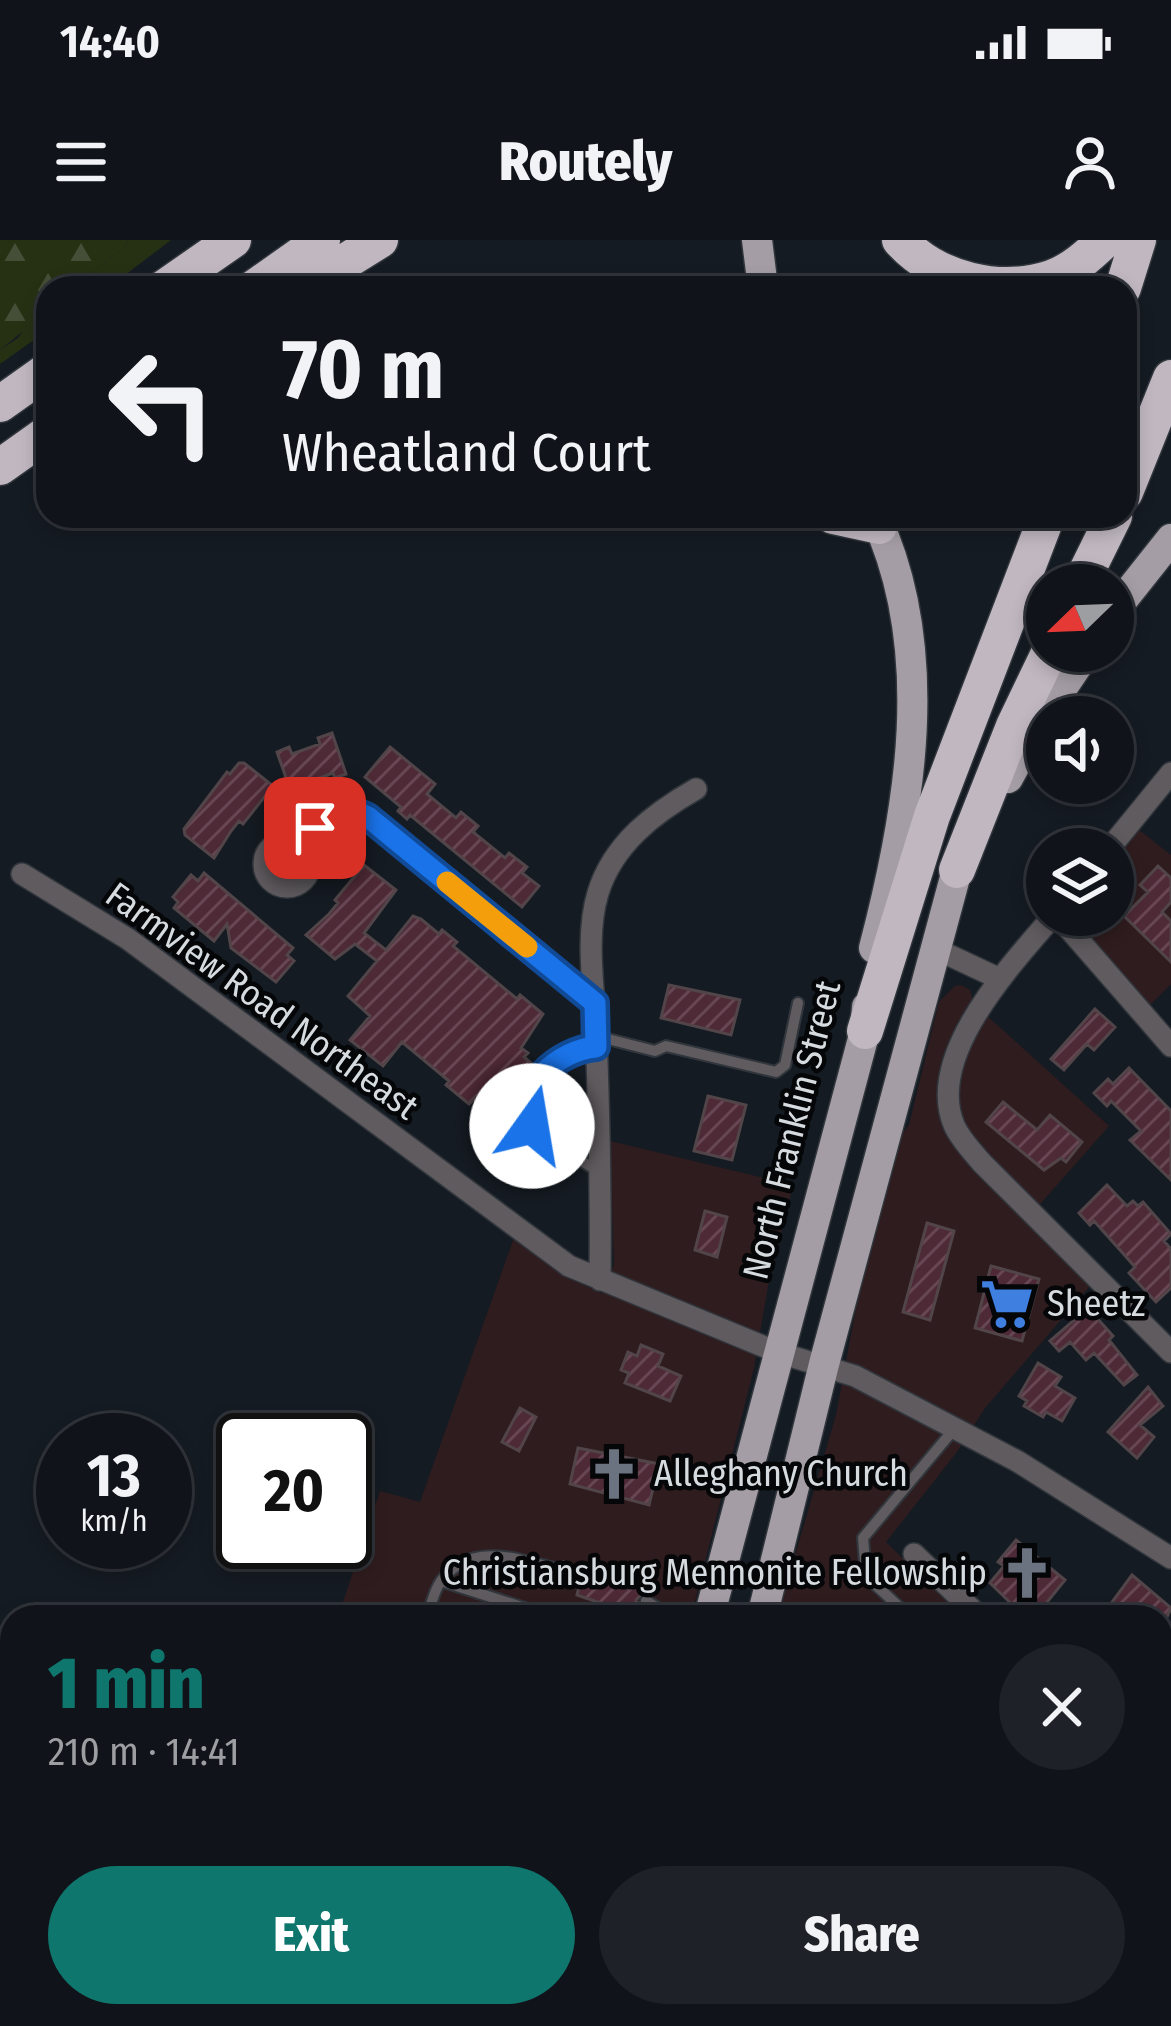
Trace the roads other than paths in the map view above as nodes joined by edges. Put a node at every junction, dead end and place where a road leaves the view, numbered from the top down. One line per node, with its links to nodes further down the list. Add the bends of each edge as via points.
1 (200, 240): 9 (highway)
2 (232, 240): 10 (highway)
3 (322, 240): 11 (highway)
4 (380, 240): 12 (highway)
5 (757, 240): 13 (main road)
6 (900, 240): 14 (highway)
7 (1105, 240): 15 (highway)
8 (1138, 240): 16 (highway)
9 (157, 276)
10 (181, 276)
11 (271, 276)
12 (322, 276)
13 (762, 276)
14 (955, 276)
15 (1055, 276)
16 (1127, 276)
17 (36, 377): 19 (highway)
18 (1171, 378): 22 (highway)
19 (8, 399)
20 (36, 442): 23 (highway)
21 (36, 450): 23 (highway)
22 (1137, 462)
23 (0, 469)
24 (879, 528): 44 (main road, North Franklin Street, via 902,600 913,695)
25 (1042, 528): 44 (highway, via 932,816)
26 (1108, 528): 28 (highway)
27 (1171, 539): 29 (main road)
28 (1090, 564)
29 (1134, 586)
30 (1040, 672): 36 (highway)
31 (1073, 672): 36 (main road)
32 (1171, 773): 34 (street)
33 (696, 789): 42 (street, via 639,827 597,895)
34 (1126, 828)
35 (302, 847): 42 (street, via 326,818 355,810)
36 (957, 870): 40 (main road)
37 (22, 874): 48 (street, Farmview Road Northeast, via 128,939 568,1266)
38 (1038, 936): 41 (street)
39 (1074, 936): 46 (street)
40 (936, 949): 41 (street); 51 (main road)
41 (1000, 979): 50 (street, via 960,1044 948,1089 955,1128)
42 (595, 1003): 45 (street)
43 (798, 1003): 45 (lane, via 785,1065 776,1072 666,1046)
44 (865, 1031): 49 (main road, North Franklin Street)
45 (596, 1041): 47 (street); 47 (lane, via 548,1070 528,1094 526,1111 532,1126)
46 (1171, 1046)
47 (601, 1173): 48 (street)
48 (600, 1280): 49 (street, Farmview Road Northeast)
49 (777, 1352): 51 (street, Farmview Road Northeast); 61 (main road, North Franklin Street)
50 (1171, 1352)
51 (824, 1364): 52 (street, Farmview Road Northeast); 62 (main road)
52 (956, 1428): 54 (street, Farmview Road Northeast); 63 (lane, via 863,1538 866,1576)
53 (914, 1554): 64 (street)
54 (1171, 1558)
55 (557, 1569): 56 (lane, via 493,1554)
56 (441, 1581): 58 (lane); 59 (lane)
57 (646, 1601): 60 (lane)
58 (432, 1605)
59 (516, 1605)
60 (653, 1605)
61 (712, 1605)
62 (765, 1605)
63 (889, 1605)
64 (967, 1605)

